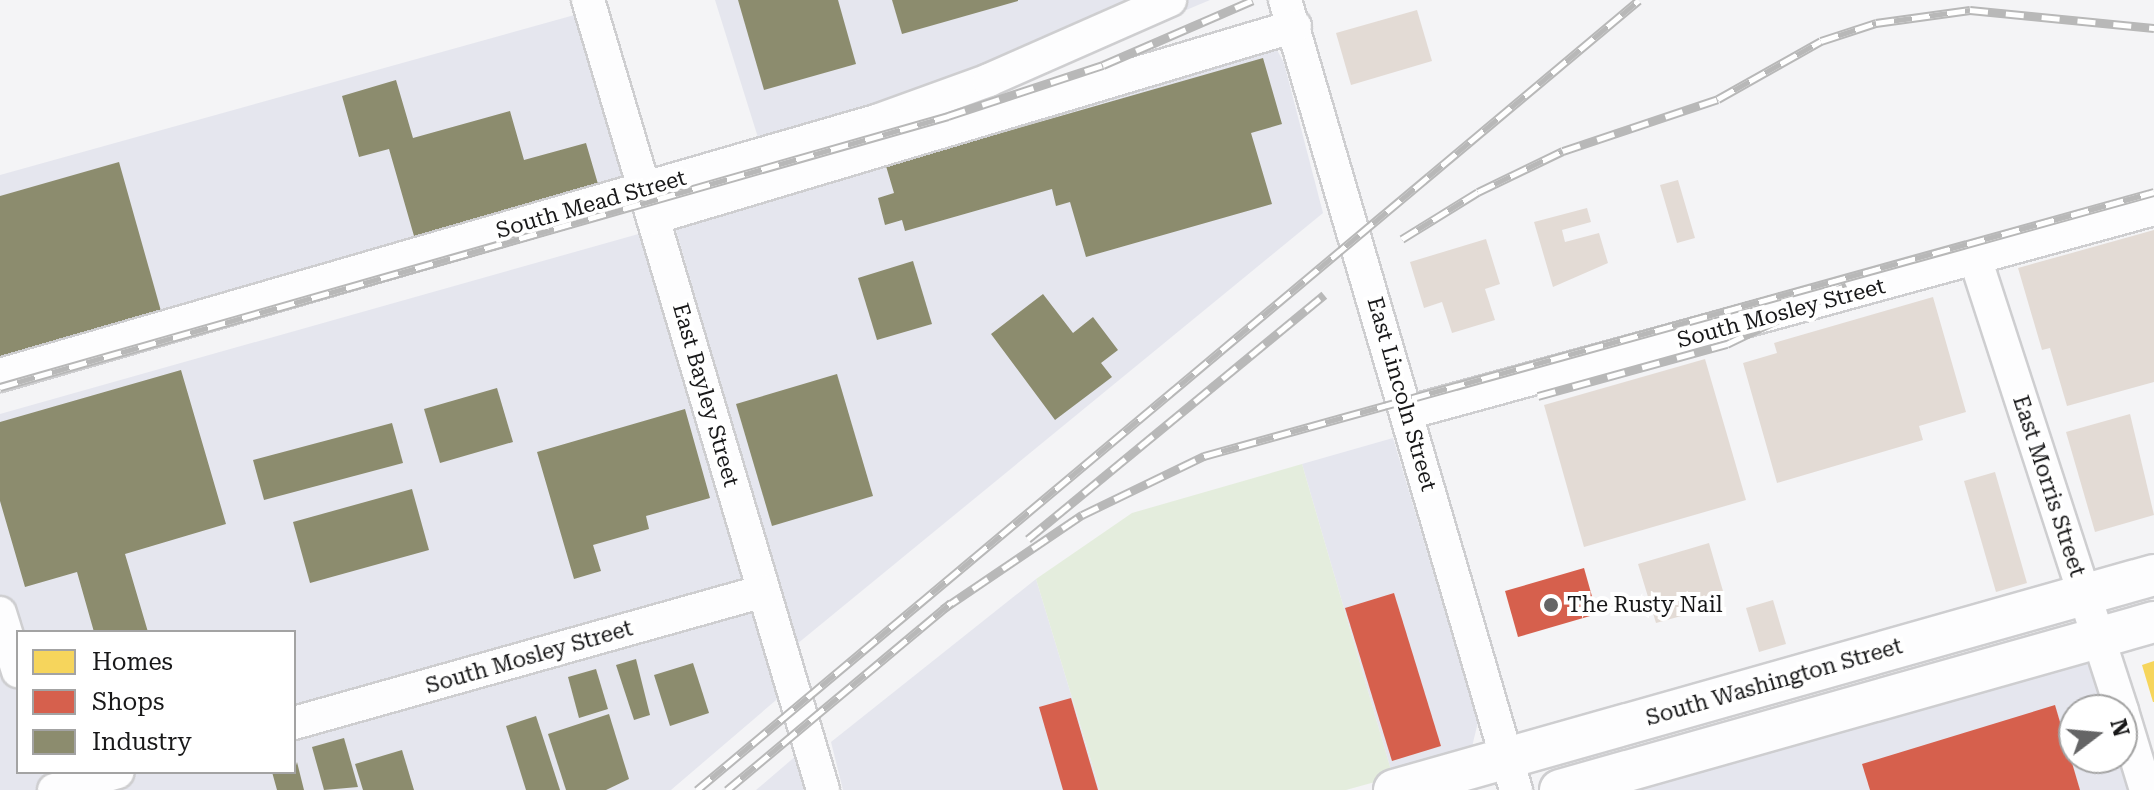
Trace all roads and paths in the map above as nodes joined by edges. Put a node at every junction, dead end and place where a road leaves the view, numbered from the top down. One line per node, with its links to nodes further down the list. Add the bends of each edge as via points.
1 (588, 0): 4 (street, East Bayley Street)
2 (1170, 0): 4 (street, South Mead Street, via 927,104)
3 (1290, 13): 4 (street, South Mead Street); 8 (street, East Lincoln Street)
4 (649, 204): 7 (street, South Mead Street); 10 (street, East Bayley Street)
5 (2154, 209): 6 (street, South Mosley Street)
6 (1976, 261): 8 (street, South Mosley Street); 11 (street, East Morris Street)
7 (0, 375)
8 (1407, 413): 20 (street, East Lincoln Street)
9 (2154, 575): 11 (main road, South Washington Street)
10 (764, 591): 17 (street, South Mosley Street); 22 (street, East Bayley Street)
11 (2083, 594): 14 (street, East Morris Street); 20 (main road, South Washington Street)
12 (0, 613): 15 (street)
13 (2154, 622): 14 (main road, South Washington Street)
14 (2100, 637): 16 (street, East Morris Street); 24 (main road, South Washington Street)
15 (16, 665)
16 (2117, 694)
17 (296, 722)
18 (2138, 764): 25 (street, East Morris Street)
19 (111, 774): 21 (street)
20 (1511, 774): 23 (main road, South Washington Street)
21 (54, 790)
22 (823, 790)
23 (1394, 790)
24 (1560, 790)
25 (2146, 790)

